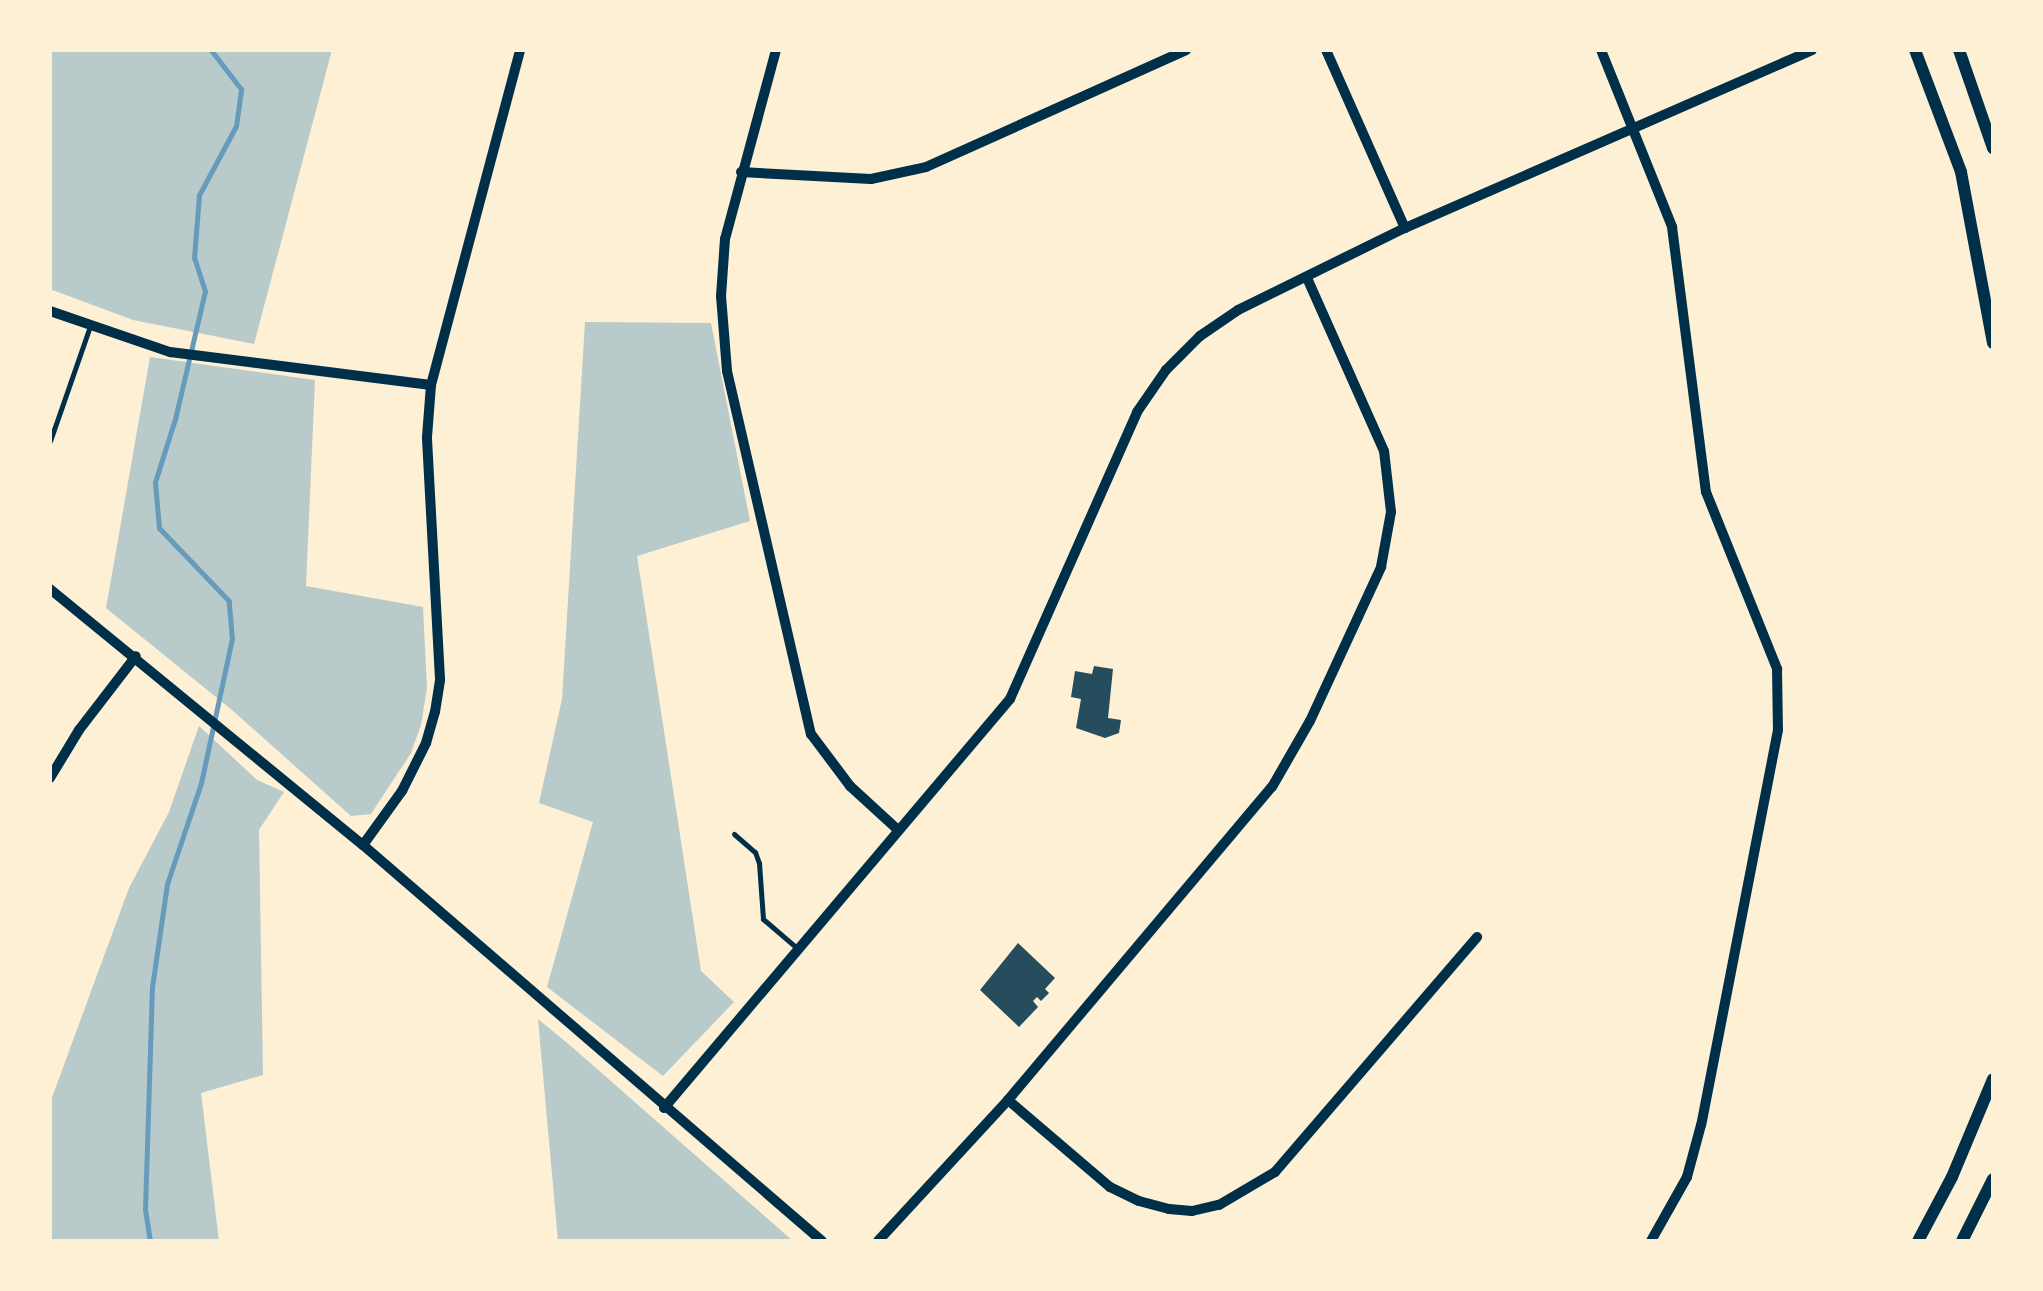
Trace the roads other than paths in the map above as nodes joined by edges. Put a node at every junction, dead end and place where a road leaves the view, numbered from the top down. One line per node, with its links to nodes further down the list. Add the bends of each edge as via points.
1 (520, 50): 17 (street)
2 (776, 50): 11 (street)
3 (1186, 50): 11 (street, via 926,167 871,179)
4 (1326, 50): 12 (street)
5 (1601, 50): 9 (street)
6 (1812, 50): 9 (street)
7 (1916, 50): 16 (street, via 1960,172)
8 (1959, 50): 10 (street)
9 (1634, 124): 12 (street); 33 (street, via 1672,227 1706,492 1772,653 1778,700 1778,730 1701,1125 1687,1177)
10 (1993, 148)
11 (741, 172): 22 (street, via 721,296 727,371 811,734 850,786)
12 (1405, 228): 13 (street)
13 (1306, 278): 22 (street, via 1238,310 1166,370 1114,458 1010,699); 28 (street, via 1384,451 1391,512 1382,567 1272,787)
14 (50, 310): 15 (street)
15 (90, 326): 17 (street, via 170,352); 18 (lane)
16 (1993, 344)
17 (431, 385): 24 (street, via 436,712 402,791)
18 (50, 441)
19 (50, 589): 20 (street)
20 (136, 656): 21 (street); 24 (street)
21 (50, 778)
22 (898, 830): 26 (street)
23 (734, 834): 26 (lane, via 759,863 762,919)
24 (363, 845): 29 (street)
25 (1476, 937): 28 (street, via 1275,1172 1219,1205 1181,1210 1124,1194)
26 (798, 949): 29 (street)
27 (1993, 1079): 34 (street)
28 (1008, 1100): 32 (street)
29 (664, 1108): 31 (street)
30 (1993, 1179): 35 (street)
31 (822, 1241)
32 (878, 1241)
33 (1651, 1241)
34 (1918, 1241)
35 (1962, 1241)

